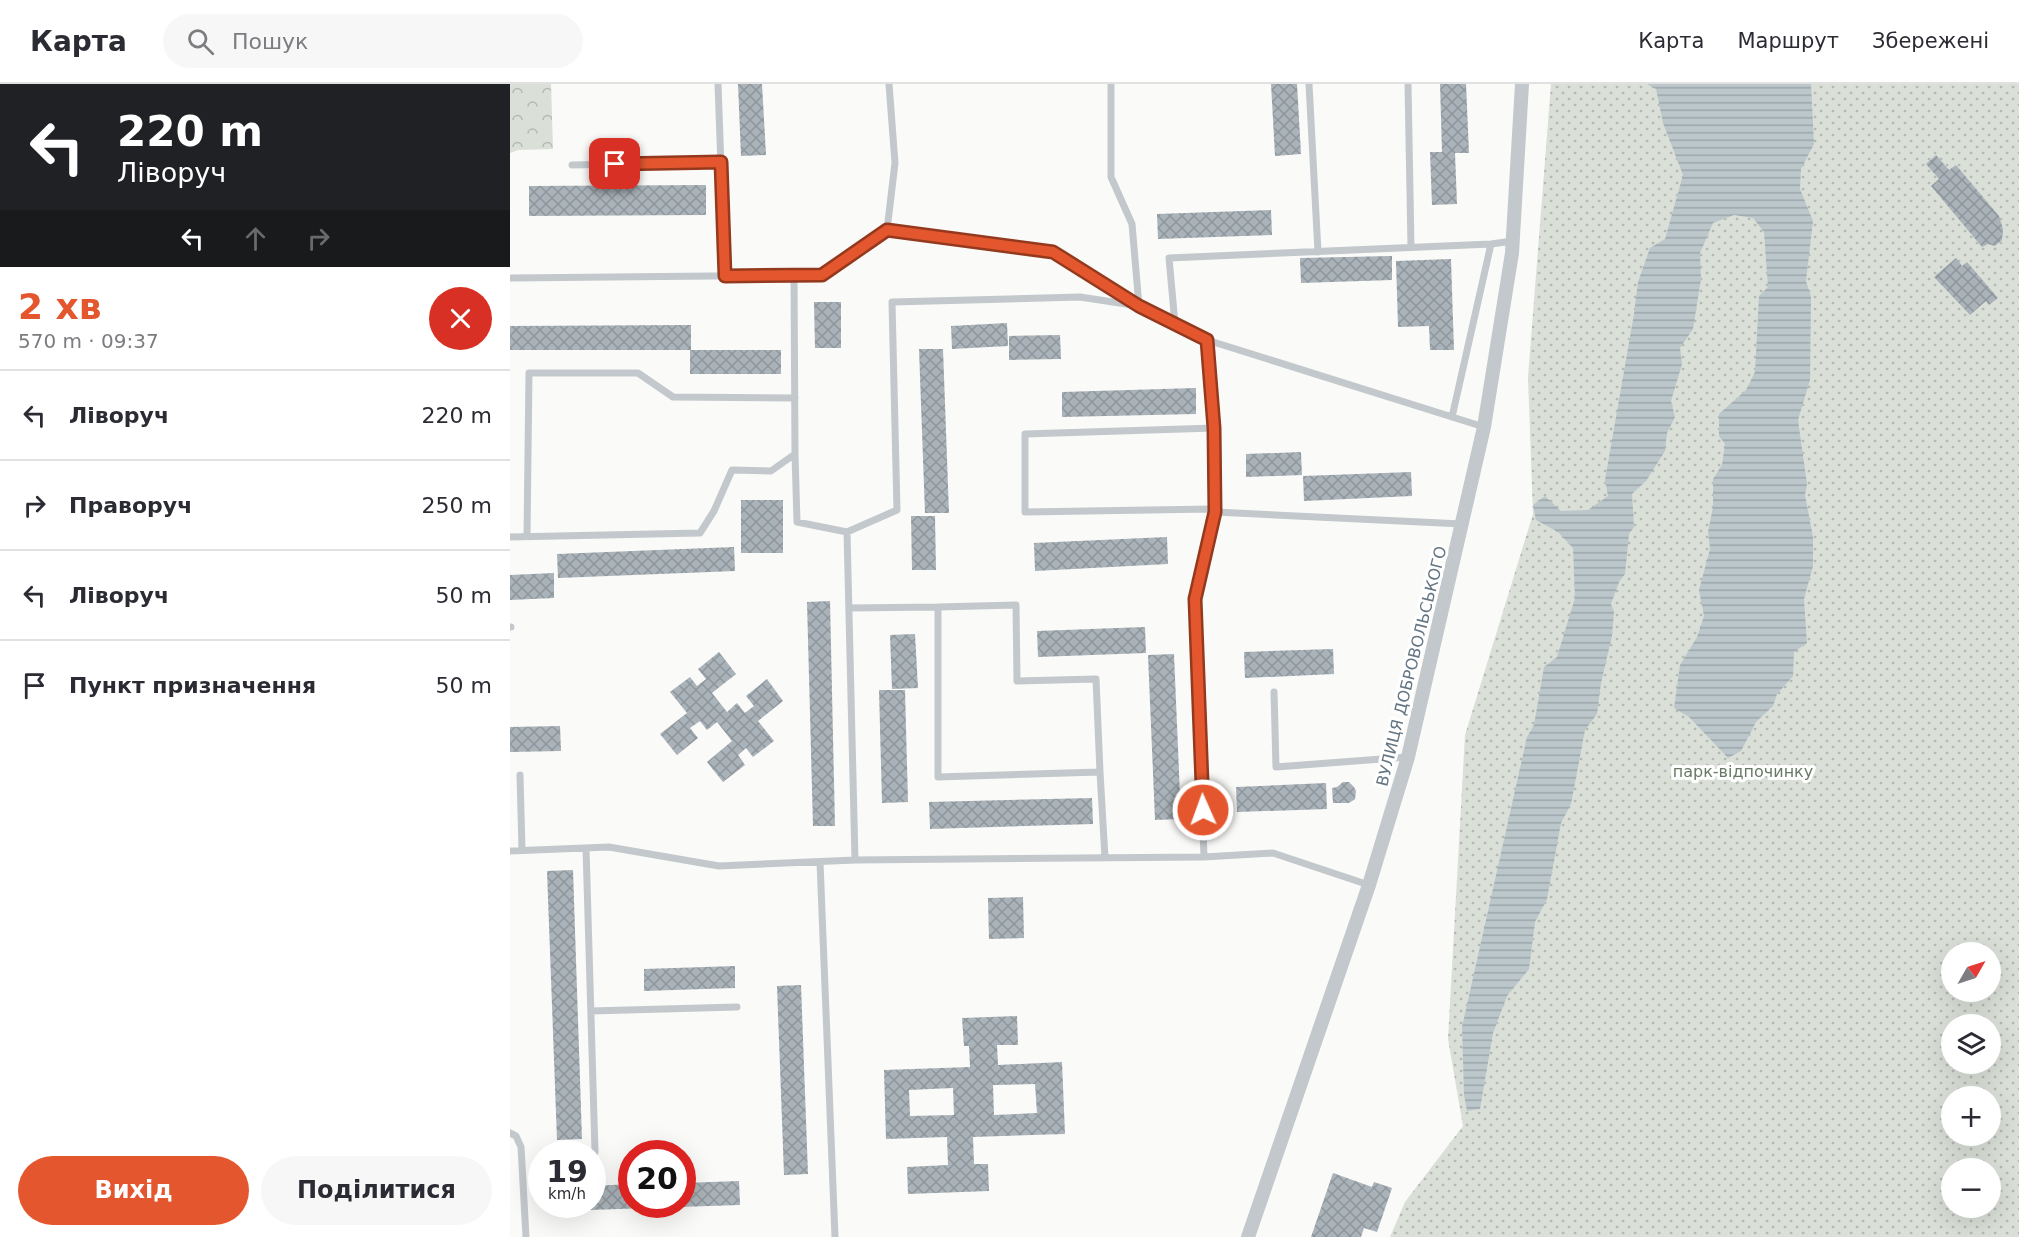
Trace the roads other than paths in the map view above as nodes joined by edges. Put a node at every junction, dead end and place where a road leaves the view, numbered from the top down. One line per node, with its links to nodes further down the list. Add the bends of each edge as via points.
1 (718, 84): 7 (lane)
2 (889, 84): 9 (lane, via 895,163)
3 (1111, 84): 17 (lane, via 1112,177 1132,224)
4 (1309, 84): 13 (lane)
5 (1408, 84): 12 (lane)
6 (1522, 84): 10 (street, ВУЛИЦЯ ДОБРОВОЛЬСЬКОГО)
7 (721, 162): 8 (lane); 15 (lane)
8 (572, 165)
9 (887, 230): 14 (lane, via 822,275); 17 (lane, via 1053,252)
10 (1513, 241): 11 (lane); 22 (street, ВУЛИЦЯ ДОБРОВОЛЬСЬКОГО)
11 (1491, 244): 12 (lane); 21 (lane)
12 (1412, 247): 13 (lane)
13 (1318, 252): 18 (lane, via 1169,258)
14 (794, 275): 15 (lane); 20 (lane)
15 (725, 276): 16 (lane)
16 (510, 278)
17 (1139, 306): 18 (lane); 27 (lane, via 1080,297 892,302 897,510)
18 (1175, 324): 19 (lane)
19 (1207, 340): 21 (lane); 23 (lane)
20 (795, 398): 24 (lane); 28 (lane, via 673,397 638,373 529,373)
21 (1452, 417): 22 (lane)
22 (1485, 427): 26 (street, ВУЛИЦЯ ДОБРОВОЛЬСЬКОГО)
23 (1214, 428): 25 (lane); 25 (lane, via 1025,434 1025,512)
24 (795, 454): 27 (lane, via 797,522); 28 (lane, via 771,471 732,470 700,533)
25 (1215, 512): 26 (lane); 39 (lane, via 1195,599)
26 (1462, 524): 33 (street, ВУЛИЦЯ ДОБРОВОЛЬСЬКОГО)
27 (847, 532): 31 (lane)
28 (527, 536): 29 (lane)
29 (510, 537)
30 (938, 607): 31 (lane); 34 (lane, via 1016,605 1017,681 1096,679); 34 (lane, via 939,777)
31 (849, 608): 41 (lane)
32 (1274, 692): 33 (lane, via 1276,767)
33 (1408, 757): 43 (street, ВУЛИЦЯ ДОБРОВОЛЬСЬКОГО)
34 (1100, 772): 40 (lane)
35 (519, 775): 37 (lane)
36 (586, 848): 37 (lane); 42 (lane, via 609,847 719,866); 45 (lane)
37 (522, 850): 38 (lane)
38 (510, 851)
39 (1204, 857): 40 (lane); 43 (lane, via 1273,853)
40 (1105, 858): 41 (lane)
41 (855, 860): 42 (lane)
42 (820, 862): 49 (lane)
43 (1369, 885): 50 (street, ВУЛИЦЯ ДОБРОВОЛЬСЬКОГО)
44 (737, 1007): 45 (lane)
45 (591, 1011): 47 (lane)
46 (510, 1133): 48 (lane, via 521,1147)
47 (595, 1140)
48 (525, 1237)
49 (835, 1237)
50 (1248, 1237)

